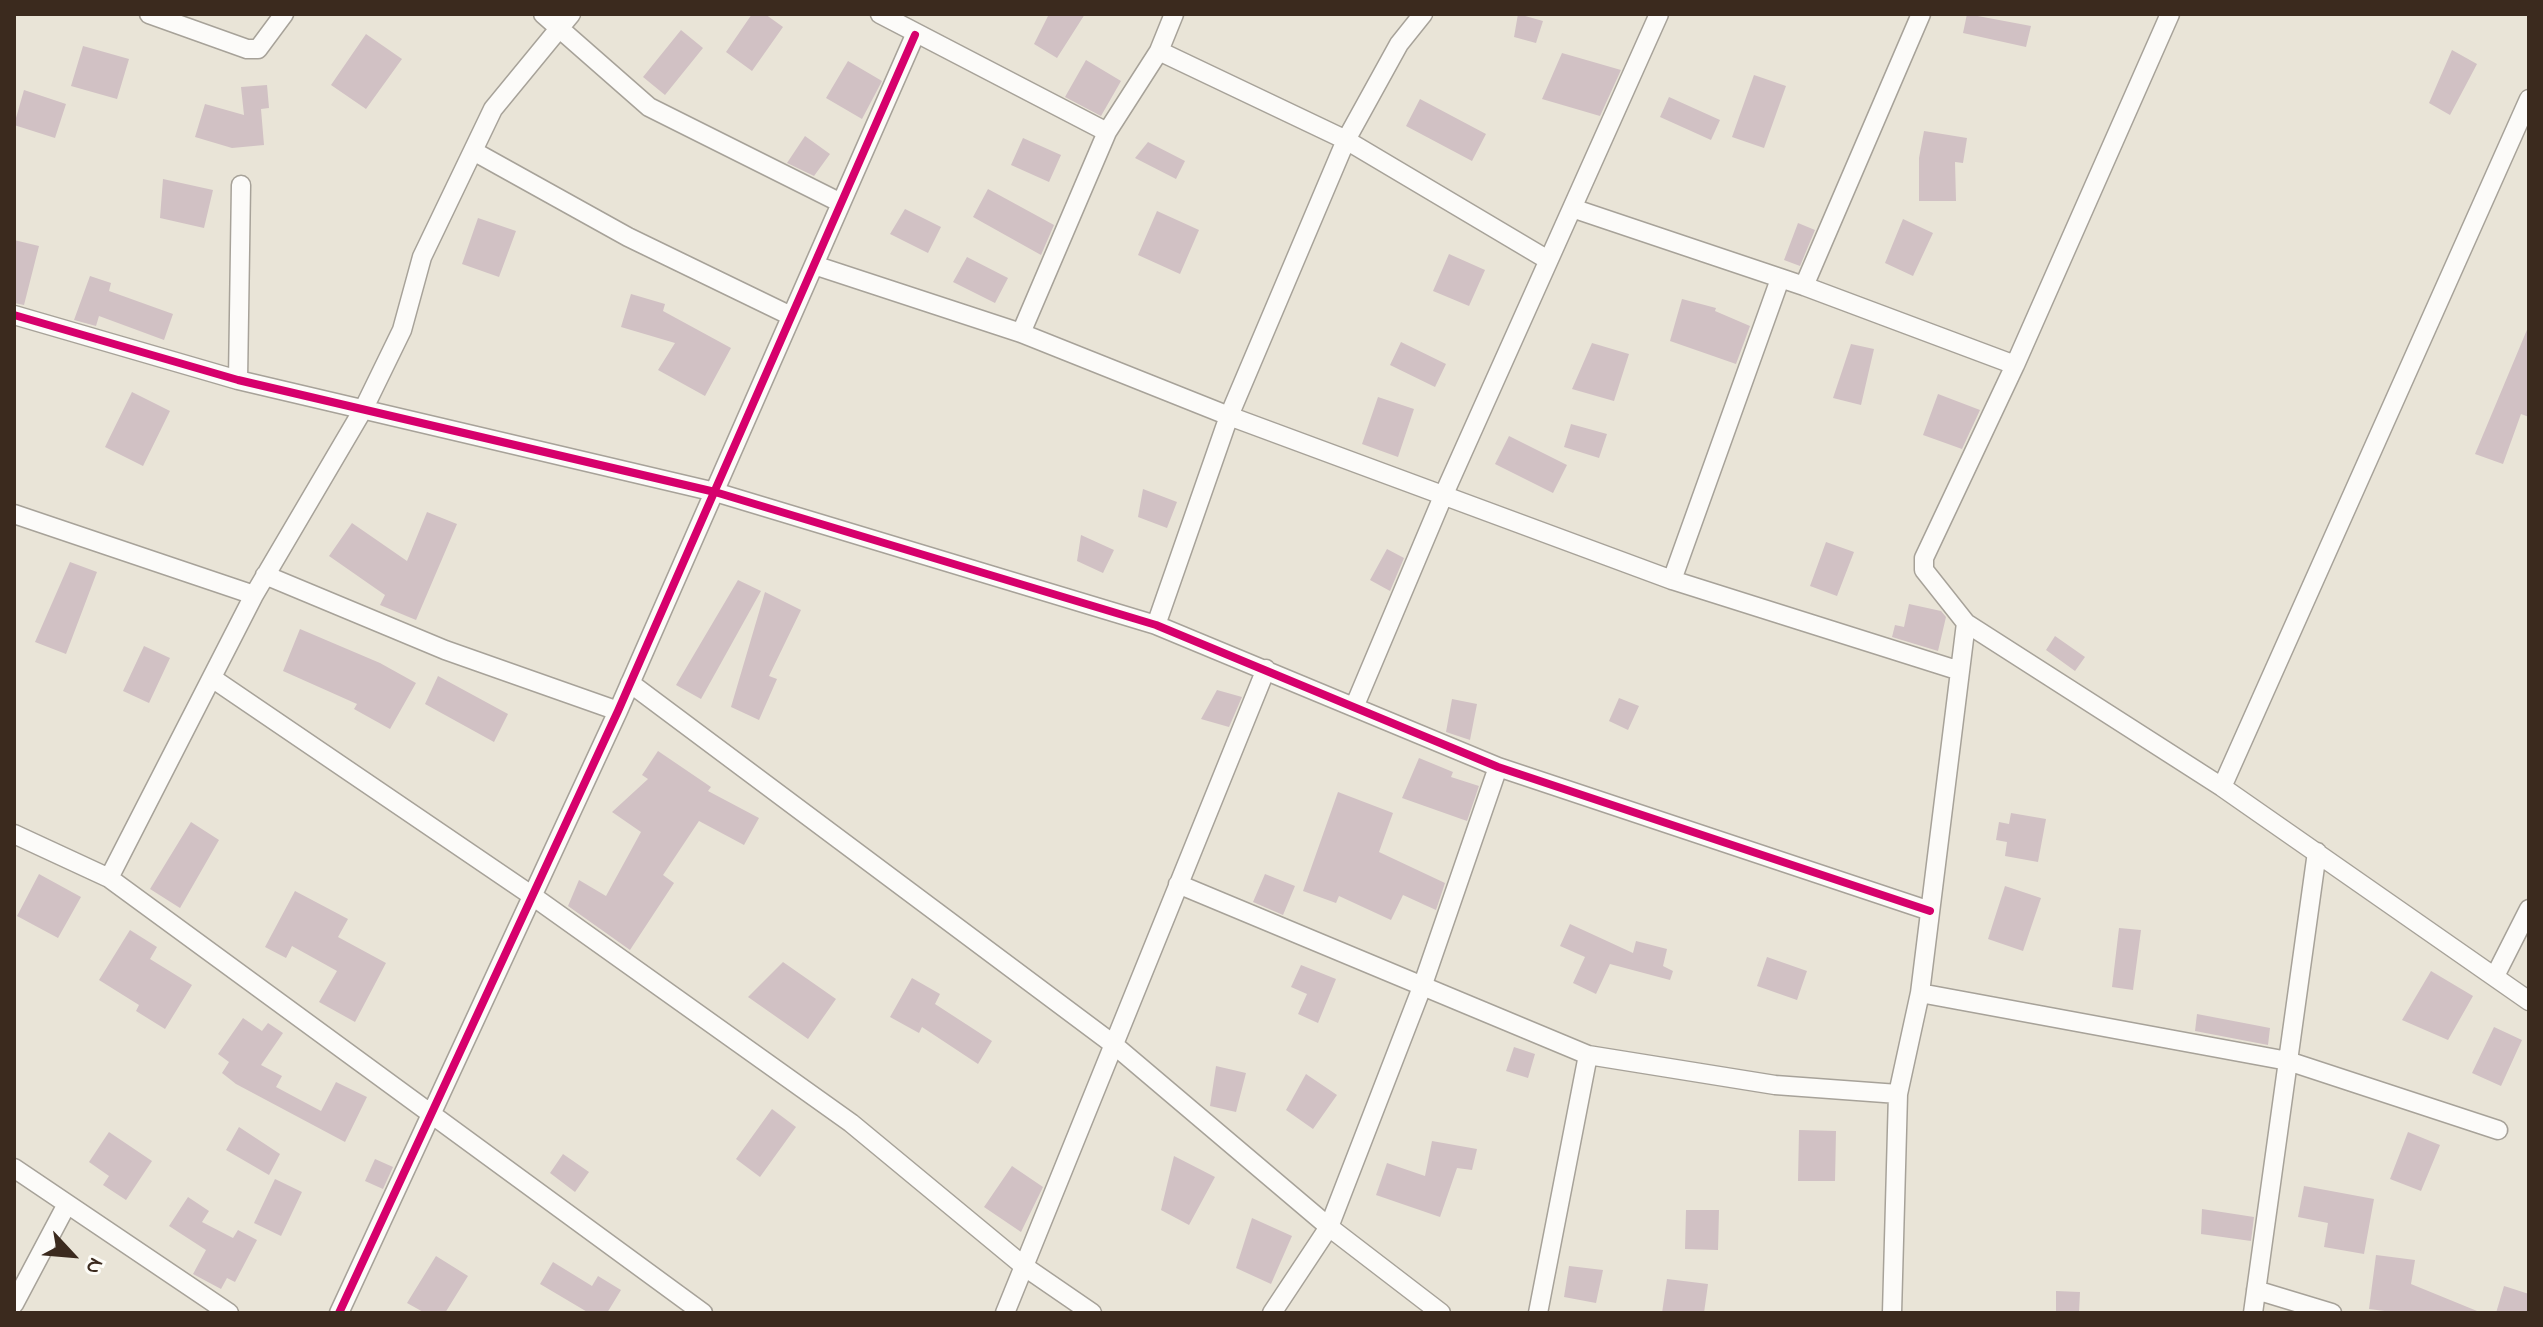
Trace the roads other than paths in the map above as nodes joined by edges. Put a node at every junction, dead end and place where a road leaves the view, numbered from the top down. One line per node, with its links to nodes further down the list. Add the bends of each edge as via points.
1 (149, 14): 2 (street, via 258,49)
2 (284, 14)
3 (543, 14): 11 (street)
4 (571, 14): 11 (street)
5 (880, 14): 12 (street)
6 (1174, 14): 13 (street)
7 (1423, 14): 16 (street, via 1399,44)
8 (1659, 14): 20 (street)
9 (1921, 14): 24 (street)
10 (2170, 14): 28 (street)
11 (558, 30): 17 (street, via 493,109); 19 (street, via 649,107)
12 (915, 35): 15 (street); 19 (street)
13 (1159, 51): 15 (street); 16 (street)
14 (2529, 99): 47 (street)
15 (1107, 132): 27 (street)
16 (1346, 140): 21 (street); 31 (street)
17 (475, 152): 26 (street, via 628,237); 30 (street, via 422,257 402,330)
18 (241, 185): 29 (street)
19 (841, 203): 22 (street)
20 (1572, 208): 21 (street); 23 (street)
21 (1548, 260): 33 (street)
22 (814, 265): 26 (street); 27 (street)
23 (1780, 279): 24 (street); 36 (street)
24 (1804, 286): 28 (street)
25 (14, 315): 29 (street)
26 (791, 316): 32 (street)
27 (1021, 333): 31 (street)
28 (2015, 365): 38 (street, via 1924,558 1924,570)
29 (238, 380): 30 (street)
30 (364, 408): 32 (street); 35 (street)
31 (1229, 416): 33 (street); 39 (street)
32 (715, 492): 39 (street); 43 (street)
33 (1444, 494): 36 (street); 44 (street)
34 (14, 514): 37 (street)
35 (265, 575): 37 (street); 45 (street, via 445,650)
36 (1672, 580): 41 (street)
37 (254, 595): 42 (street)
38 (1966, 623): 41 (street); 47 (street)
39 (1156, 625): 40 (street)
40 (1266, 669): 44 (street); 51 (street)
41 (1960, 671): 54 (street)
42 (212, 678): 50 (street); 52 (street)
43 (630, 683): 45 (street); 59 (street)
44 (1355, 705): 46 (street)
45 (618, 711): 52 (street)
46 (1498, 767): 54 (street); 56 (street)
47 (2222, 787): 49 (street)
48 (14, 834): 50 (street)
49 (2317, 852): 55 (street); 61 (street)
50 (109, 878): 63 (street)
51 (1178, 884): 56 (street); 59 (street)
52 (534, 897): 63 (street); 68 (street, via 851,1123)
53 (2529, 909): 55 (street)
54 (1930, 911): 57 (street)
55 (2495, 976): 58 (street)
56 (1422, 987): 60 (street); 67 (street)
57 (1920, 993): 61 (street); 62 (street)
58 (2529, 1001)
59 (1113, 1044): 67 (street); 68 (street)
60 (1588, 1055): 62 (street, via 1775,1085); 78 (street)
61 (2288, 1061): 64 (street); 69 (street)
62 (1898, 1094): 79 (street)
63 (432, 1111): 72 (street); 73 (street)
64 (2498, 1130)
65 (14, 1168): 66 (street)
66 (67, 1204): 70 (street); 71 (street)
67 (1329, 1227): 76 (street); 77 (street)
68 (1025, 1267): 74 (street); 75 (street)
69 (2256, 1290): 80 (street); 81 (street)
70 (14, 1304)
71 (229, 1313)
72 (339, 1313)
73 (703, 1313)
74 (1005, 1313)
75 (1092, 1313)
76 (1272, 1313)
77 (1441, 1313)
78 (1538, 1313)
79 (1892, 1313)
80 (2253, 1313)
81 (2332, 1313)

